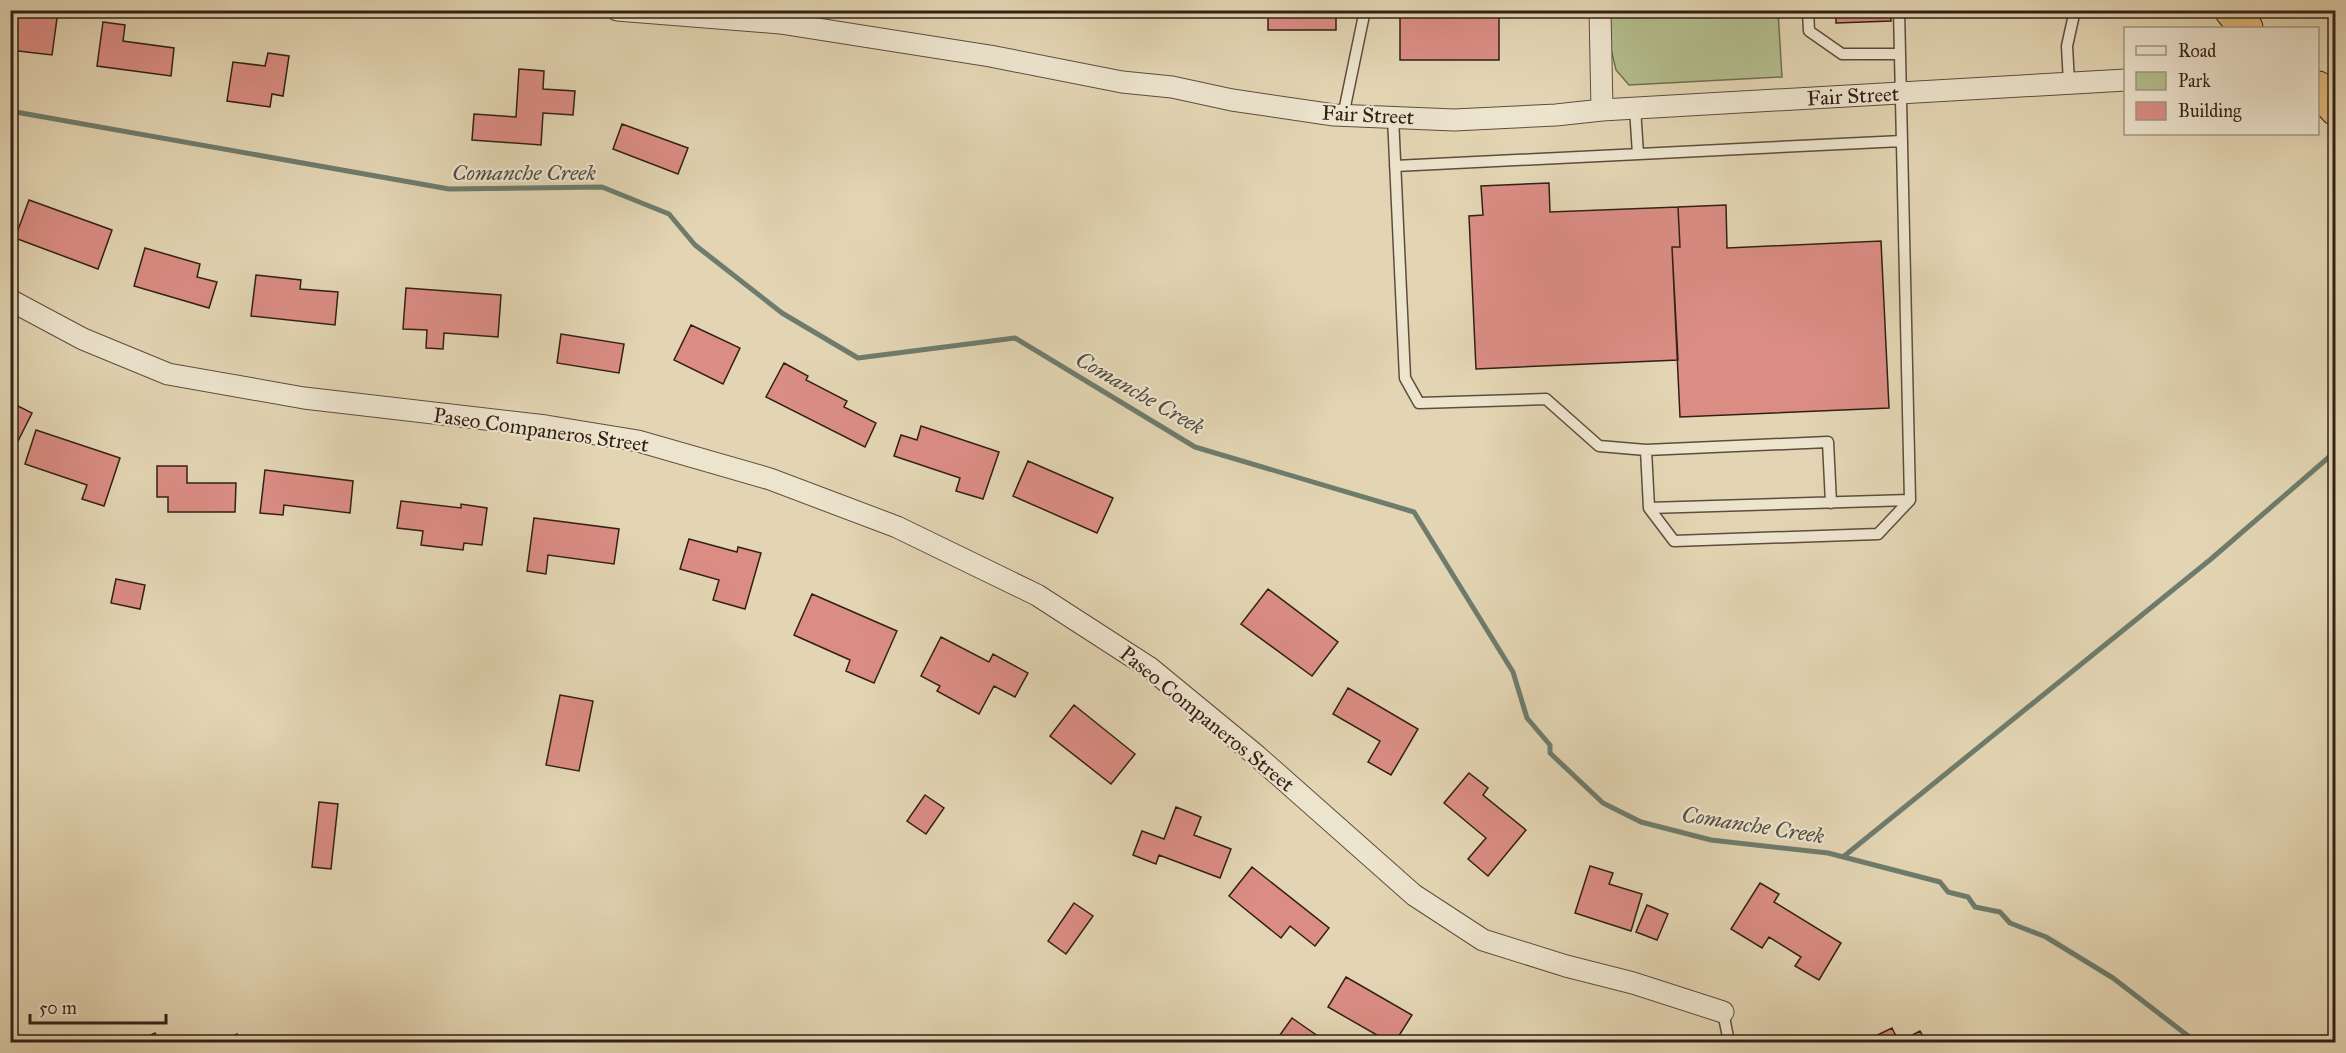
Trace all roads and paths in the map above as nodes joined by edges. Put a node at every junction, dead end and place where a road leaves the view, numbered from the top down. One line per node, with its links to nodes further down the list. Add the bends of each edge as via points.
1 (617, 10): 19 (street, Fair Street, via 780,23)
2 (1365, 10): 19 (lane)
3 (1600, 10): 18 (street)
4 (1808, 10): 11 (lane, via 1809,31 1842,54)
5 (1899, 10): 11 (lane)
6 (2074, 10): 13 (lane, via 2067,46)
7 (2231, 10): 9 (highway)
8 (2252, 10): 10 (highway)
9 (2245, 27)
10 (2266, 27)
11 (1900, 54): 15 (lane)
12 (2124, 80): 13 (street, Fair Street)
13 (2069, 83): 15 (street, Fair Street)
14 (2319, 89): 17 (highway)
15 (1900, 94): 16 (street, Fair Street); 21 (lane)
16 (1635, 108): 18 (street, Fair Street); 22 (lane)
17 (2336, 109)
18 (1602, 110): 20 (street, Fair Street, via 1454,120)
19 (1343, 116): 20 (street, Fair Street)
20 (1393, 117): 23 (lane)
21 (1902, 141): 22 (lane); 26 (lane)
22 (1638, 154): 23 (lane)
23 (1395, 166): 25 (lane, via 1405,378 1419,403 1546,399 1599,446)
24 (10, 300): 29 (street, Paseo Companeros Street, via 83,339 168,374 304,398 546,426 638,441 770,479 897,527 1037,595 1150,668 1257,756 1414,895 1483,940)
25 (1646, 450): 27 (lane, via 1828,442); 28 (lane)
26 (1910, 500): 27 (lane); 28 (lane, via 1878,534 1685,541 1674,541)
27 (1831, 503): 28 (lane)
28 (1649, 508)
29 (1724, 1012): 30 (lane)
30 (1729, 1042)

